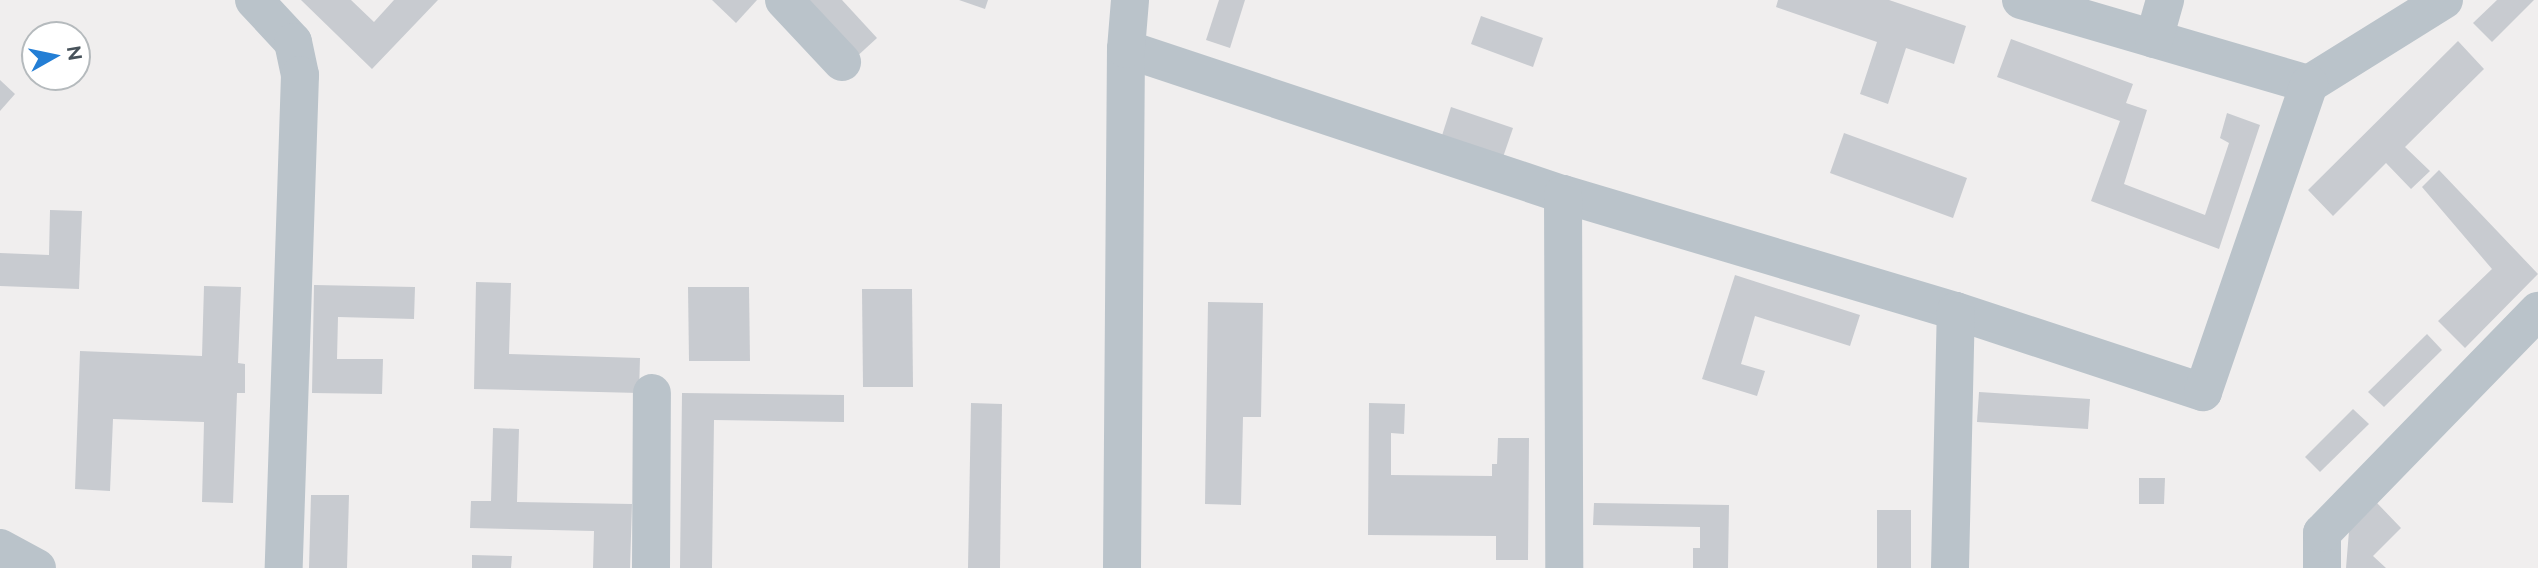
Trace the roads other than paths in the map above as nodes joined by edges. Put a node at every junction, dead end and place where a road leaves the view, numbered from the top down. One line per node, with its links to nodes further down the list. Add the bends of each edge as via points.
1 (254, 0): 17 (street, via 293,42 299,67)
2 (784, 0): 9 (street)
3 (1130, 0): 8 (street)
4 (2021, 0): 7 (street)
5 (2165, 0): 7 (street)
6 (2444, 0): 10 (street)
7 (2154, 39): 10 (street)
8 (1126, 49): 11 (street); 19 (street)
9 (842, 62)
10 (2309, 84): 12 (street, via 2203,392)
11 (1563, 194): 12 (street); 20 (street)
12 (1956, 311): 21 (street)
13 (2538, 311): 22 (street, via 2322,534)
14 (652, 393): 18 (street)
15 (0, 548): 16 (street)
16 (37, 568)
17 (284, 568)
18 (651, 568)
19 (1122, 568)
20 (1564, 568)
21 (1950, 568)
22 (2322, 568)

